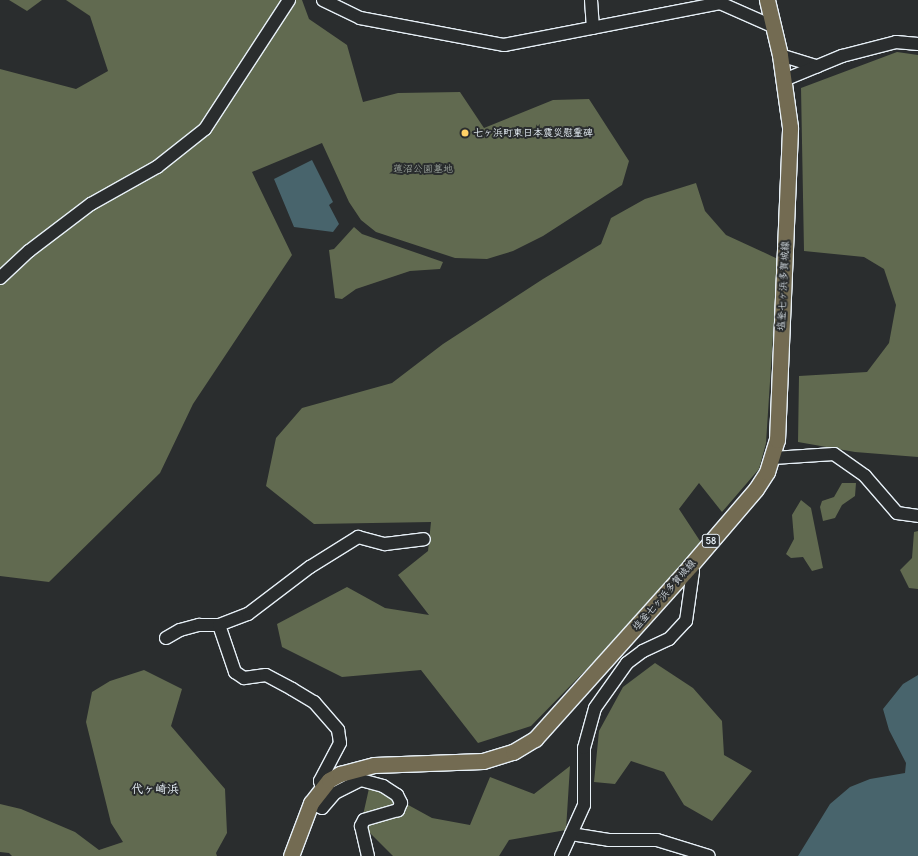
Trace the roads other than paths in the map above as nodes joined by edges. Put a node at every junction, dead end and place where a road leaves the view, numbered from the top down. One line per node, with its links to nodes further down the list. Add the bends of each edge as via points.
1 (289, 0): 11 (street, via 205,129 157,167 91,204 29,251)
2 (323, 0): 6 (street, via 360,18 504,45)
3 (591, 0): 6 (street)
4 (767, 0): 5 (main road, 塩釜七ヶ浜多賀城線 / 58)
5 (772, 26): 6 (street, via 720,3); 8 (main road, 塩釜七ヶ浜多賀城線 / 58)
6 (593, 28)
7 (918, 44): 9 (street, via 896,42)
8 (780, 55): 9 (street); 10 (main road, 塩釜七ヶ浜多賀城線 / 58)
9 (817, 66): 10 (street)
10 (784, 80): 12 (main road, 塩釜七ヶ浜多賀城線 / 58, via 790,127 790,177 777,440)
11 (0, 278)
12 (773, 458): 13 (street, via 834,454 865,476 897,513); 15 (main road, 塩釜七ヶ浜多賀城線 / 58, via 756,489)
13 (918, 516)
14 (424, 539): 16 (street, via 385,544 358,537 310,567 248,614)
15 (690, 566): 18 (main road, 塩釜七ヶ浜多賀城線 / 58, via 555,719 521,748 494,759 470,763 362,767 340,774); 20 (street, via 693,571 686,621 669,639 643,651 627,663 595,708 584,748 584,805)
16 (219, 625): 17 (street, via 199,625 180,630); 18 (street, via 234,672 244,678 266,676 292,689 314,702 338,730 340,743 320,781)
17 (166, 638)
18 (322, 788): 19 (main road, 塩釜七ヶ浜多賀城線 / 58)
19 (312, 803): 21 (main road, 塩釜七ヶ浜多賀城線 / 58); 22 (street, via 322,808 335,793 361,780 383,786 397,795 401,803 398,810 364,820 361,826)
20 (570, 834): 23 (street); 24 (street, via 609,840 657,840)
21 (291, 856)
22 (368, 856)
23 (562, 856)
24 (709, 856)

